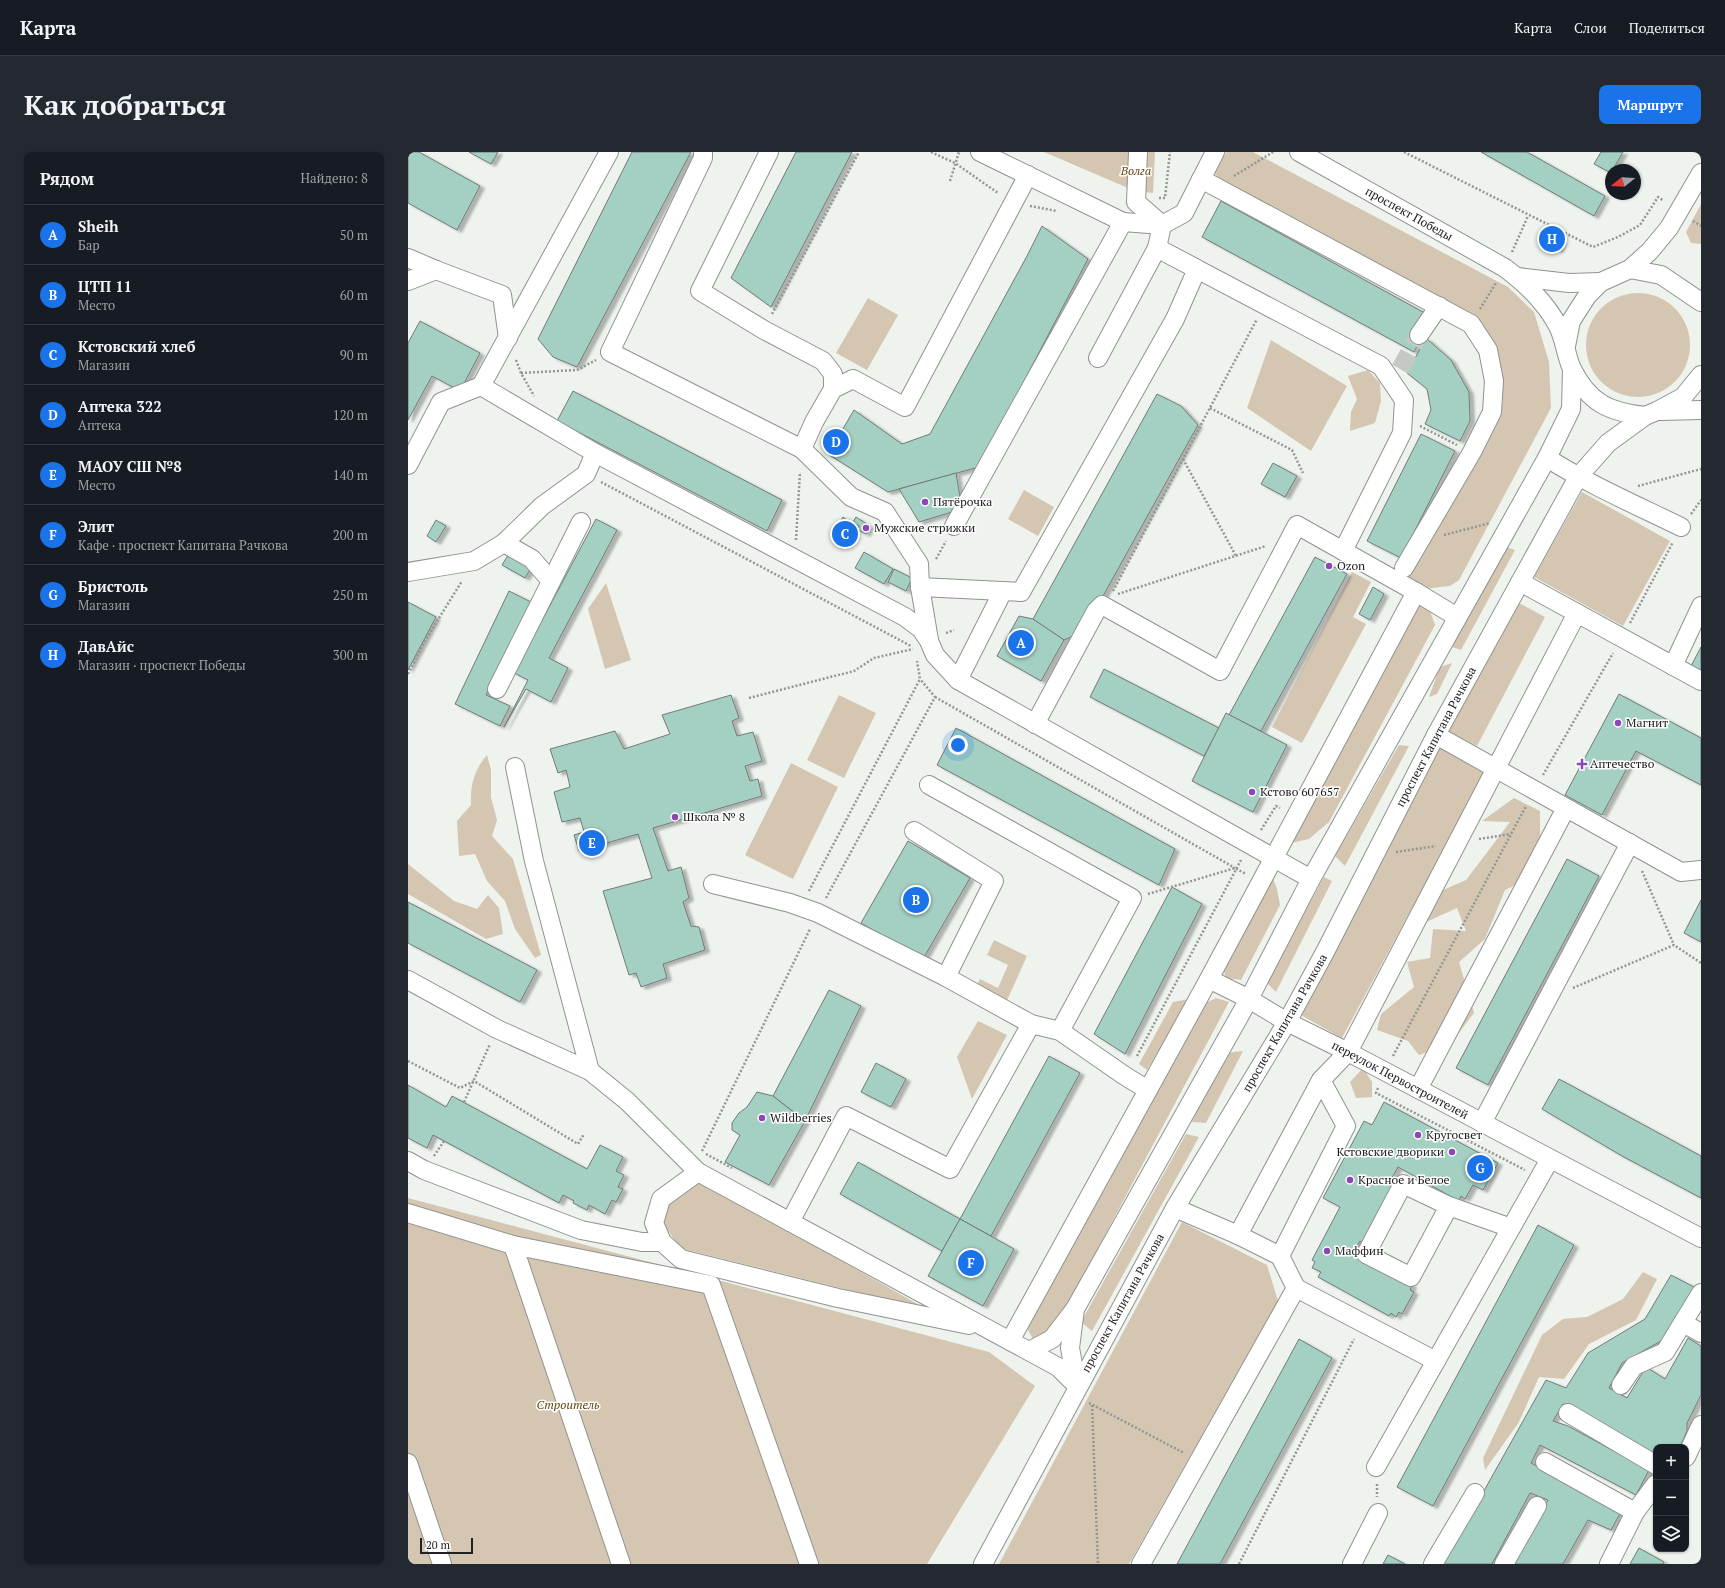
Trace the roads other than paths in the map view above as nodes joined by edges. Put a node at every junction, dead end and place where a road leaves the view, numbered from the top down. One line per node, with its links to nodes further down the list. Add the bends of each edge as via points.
1 (609, 152): 24 (street)
2 (703, 152): 33 (street, via 703,158 610,352)
3 (769, 152): 30 (street, via 700,291 764,330 823,361 833,374)
4 (980, 152): 9 (street)
5 (1138, 152): 12 (street, via 1136,202)
6 (1215, 152): 10 (street)
7 (1308, 154): 18 (street, проспект Победы)
8 (1701, 173): 16 (street, via 1669,228 1650,251)
9 (1028, 175): 11 (street); 30 (street, via 905,407 853,379)
10 (1209, 183): 12 (street, via 1184,213); 22 (street)
11 (1123, 222): 12 (street); 39 (street)
12 (1162, 225): 13 (street)
13 (1158, 248): 15 (street); 26 (street)
14 (408, 258): 17 (street)
15 (1197, 269): 42 (street, via 1382,366 1396,376 1404,400 1402,433); 48 (street, via 1175,319 1021,592)
16 (1630, 269): 20 (street); 21 (street, via 1661,275)
17 (436, 270): 19 (street); 24 (street, via 502,295)
18 (1518, 277): 20 (street, via 1569,283); 25 (street, via 1558,325)
19 (408, 281)
20 (1601, 282): 25 (street, via 1587,296 1571,320)
21 (1701, 302)
22 (1438, 306): 23 (street); 43 (street, via 1471,324 1488,350 1494,382 1492,412 1472,452)
23 (1419, 335)
24 (508, 338): 29 (street)
25 (1566, 346): 27 (street)
26 (1098, 358)
27 (1572, 369): 32 (street, via 1585,389 1604,407 1627,414); 35 (street, via 1570,409)
28 (1701, 375): 32 (street, проспект Капитана Рачкова, via 1683,397)
29 (481, 386): 34 (street); 36 (street, via 441,402)
30 (833, 389): 33 (street)
31 (1701, 410): 32 (street)
32 (1651, 414): 37 (street, проспект Капитана Рачкова, via 1608,443)
33 (802, 449): 47 (street, via 852,497 885,512 919,564)
34 (595, 452): 41 (street, via 586,474 542,506); 53 (street, via 905,617 921,629)
35 (1547, 458): 37 (street); 52 (street)
36 (408, 465)
37 (1578, 477): 40 (street); 46 (street, проспект Капитана Рачкова)
38 (581, 522): 45 (street)
39 (954, 526)
40 (1681, 528)
41 (504, 543): 44 (street, via 474,561); 45 (street, via 532,559)
42 (1343, 551): 49 (street); 58 (street, via 1297,525 1220,671 1102,605)
43 (1404, 568)
44 (408, 572)
45 (551, 581): 57 (street)
46 (1520, 582): 51 (street); 59 (street, проспект Капитана Рачкова)
47 (920, 587): 48 (street); 53 (street)
48 (1004, 591): 55 (street)
49 (1416, 592): 52 (street); 66 (street)
50 (1701, 606): 54 (street)
51 (1577, 613): 54 (street); 61 (street)
52 (1458, 617): 68 (street)
53 (929, 641): 55 (street, via 935,655)
54 (1673, 666): 56 (street)
55 (958, 680): 58 (street)
56 (1701, 681)
57 (497, 688)
58 (1035, 724): 66 (street)
59 (1436, 735): 61 (street); 74 (street, проспект Капитана Рачкова)
60 (515, 767): 78 (street, via 534,861)
61 (1495, 768): 63 (street); 77 (street)
62 (929, 785): 76 (street, via 1132,898)
63 (1566, 808): 65 (street); 80 (street)
64 (914, 831): 70 (street, via 994,881)
65 (1630, 843): 67 (street, via 1681,872); 82 (street)
66 (1274, 858): 68 (street); 71 (street)
67 (1701, 870)
68 (1311, 879): 73 (street)
69 (713, 884): 70 (street, via 818,913)
70 (946, 977): 75 (street)
71 (1209, 979): 73 (street, переулок Первостроителей); 81 (street)
72 (408, 980): 78 (street, via 497,1029)
73 (1248, 999): 74 (street, переулок Первостроителей); 98 (street)
74 (1287, 1022): 77 (street, переулок Первостроителей); 87 (street, проспект Капитана Рачкова)
75 (1032, 1024): 76 (street); 89 (street, via 950,1169 846,1116)
76 (1060, 1031): 81 (street)
77 (1348, 1052): 79 (street); 80 (street, переулок Первостроителей)
78 (590, 1072): 85 (street, via 628,1101)
79 (1322, 1080): 91 (street); 95 (street, via 1346,1126)
80 (1418, 1089): 82 (street, переулок Первостроителей)
81 (1148, 1090): 102 (street)
82 (1482, 1123): 83 (street, переулок Первостроителей)
83 (1550, 1159): 90 (street); 92 (street, переулок Первостроителей)
84 (408, 1161): 93 (street, via 424,1170 581,1230 642,1242)
85 (698, 1172): 89 (street); 93 (street, via 661,1199 654,1223)
86 (1449, 1206): 86 (street, via 1403,1184 1366,1254 1411,1277); 90 (street)
87 (1175, 1208): 91 (street); 106 (street, проспект Капитана Рачкова)
88 (408, 1213): 94 (street)
89 (790, 1222): 100 (street)
90 (1511, 1228): 104 (street)
91 (1238, 1234): 95 (street)
92 (1701, 1238)
93 (662, 1242): 100 (street, via 681,1259 838,1298)
94 (513, 1245): 120 (street); 121 (street, via 711,1285)
95 (1280, 1256): 96 (street)
96 (1296, 1288): 104 (street); 123 (street)
97 (1701, 1293): 99 (street)
98 (1075, 1309): 103 (street, via 1052,1339); 106 (street, via 1070,1348)
99 (1682, 1323): 101 (street); 105 (street, via 1665,1352 1634,1366)
100 (988, 1329): 102 (street)
101 (1701, 1333)
102 (1010, 1341): 103 (street)
103 (1029, 1351): 106 (street, via 1058,1367)
104 (1436, 1360): 113 (street)
105 (1621, 1385)
106 (1075, 1390): 122 (street, проспект Капитана Рачкова)
107 (1568, 1413): 112 (street)
108 (1701, 1425): 109 (street)
109 (1689, 1451)
110 (1545, 1462): 117 (street)
111 (408, 1463): 119 (street)
112 (1653, 1464)
113 (1376, 1467)
114 (1653, 1488): 117 (street)
115 (1475, 1493): 125 (street)
116 (1537, 1506): 126 (street)
117 (1635, 1512): 127 (street)
118 (1378, 1513): 124 (street)
119 (442, 1564)
120 (621, 1564)
121 (809, 1564)
122 (984, 1564)
123 (1140, 1564)
124 (1352, 1564)
125 (1433, 1564)
126 (1504, 1564)
127 (1609, 1564)

